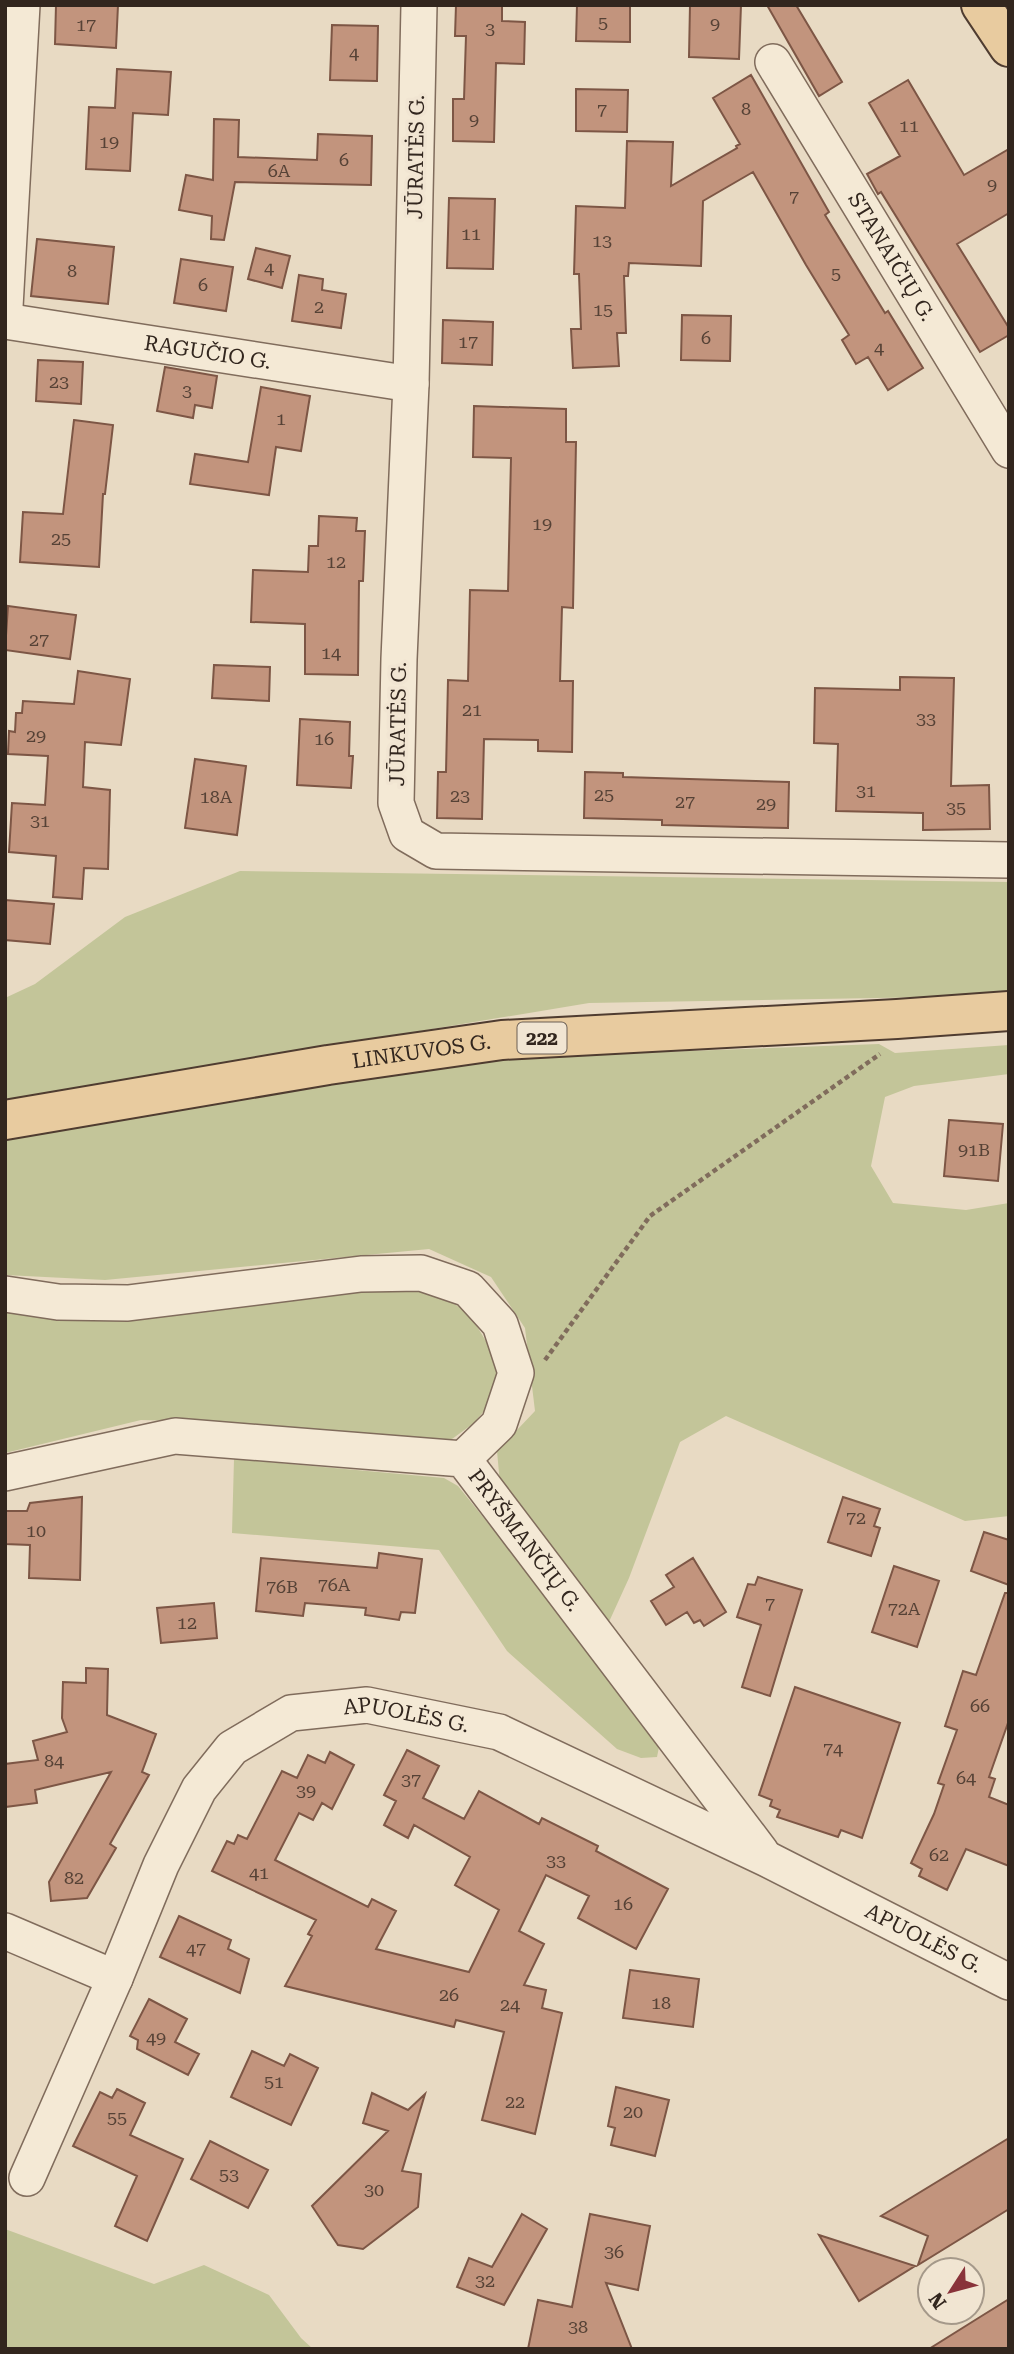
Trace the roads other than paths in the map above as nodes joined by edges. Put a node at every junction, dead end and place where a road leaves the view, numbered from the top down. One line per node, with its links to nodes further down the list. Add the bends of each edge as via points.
1 (22, 5): 6 (street)
2 (419, 5): 9 (street, JŪRATĖS G.)
3 (981, 5): 4 (main road)
4 (1009, 47)
5 (773, 62): 10 (street, STANAIČIŲ G.)
6 (12, 65): 7 (street)
7 (5, 307)
8 (5, 321): 9 (street, RAGUČIO G.)
9 (411, 384): 11 (street, JŪRATĖS G., via 396,803 407,834 436,851)
10 (1009, 450)
11 (1009, 860)
12 (1009, 1011): 13 (main road, LINKUVOS G. / 222, via 502,1040)
13 (5, 1121)
14 (5, 1294): 15 (street, via 58,1302 128,1303 361,1273 421,1273 468,1289 500,1324 516,1373 499,1424)
15 (463, 1459): 16 (street, PRYŠMANČIŲ G., via 175,1436); 17 (street, PRYŠMANČIŲ G.)
16 (5, 1473)
17 (765, 1858): 19 (street, APUOLĖS G., via 499,1732 368,1705 291,1713 232,1748 199,1789 161,1865); 20 (street, APUOLĖS G.)
18 (5, 1931): 19 (street)
19 (115, 1979): 21 (street, APUOLĖS G.)
20 (1009, 1982)
21 (27, 2178)

